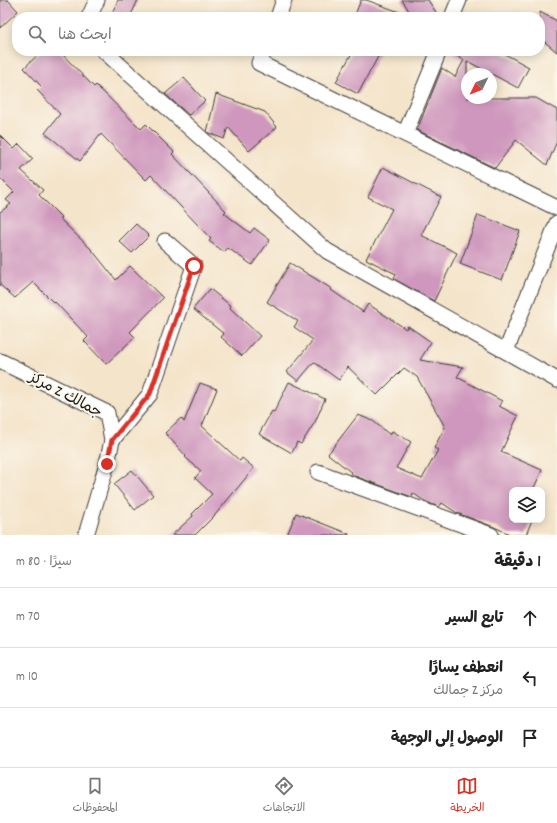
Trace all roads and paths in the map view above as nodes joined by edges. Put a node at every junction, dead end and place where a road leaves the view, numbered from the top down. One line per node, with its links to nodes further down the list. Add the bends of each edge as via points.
1 (97, 0): 4 (street)
2 (284, 0): 5 (street)
3 (459, 0): 6 (street)
4 (91, 12)
5 (280, 12)
6 (454, 12)
7 (110, 56): 14 (street, via 327,251)
8 (262, 56): 10 (street, via 259,64)
9 (437, 56): 10 (street)
10 (405, 134): 11 (street)
11 (557, 208)
12 (557, 223): 14 (street)
13 (165, 241): 17 (street, via 194,266 150,394)
14 (506, 351): 16 (street)
15 (0, 361): 17 (street, مركز Z جمالك, via 107,413)
16 (557, 380)
17 (112, 440): 19 (street, مركز Z جمالك)
18 (318, 472): 20 (street)
19 (86, 535)
20 (491, 535)

